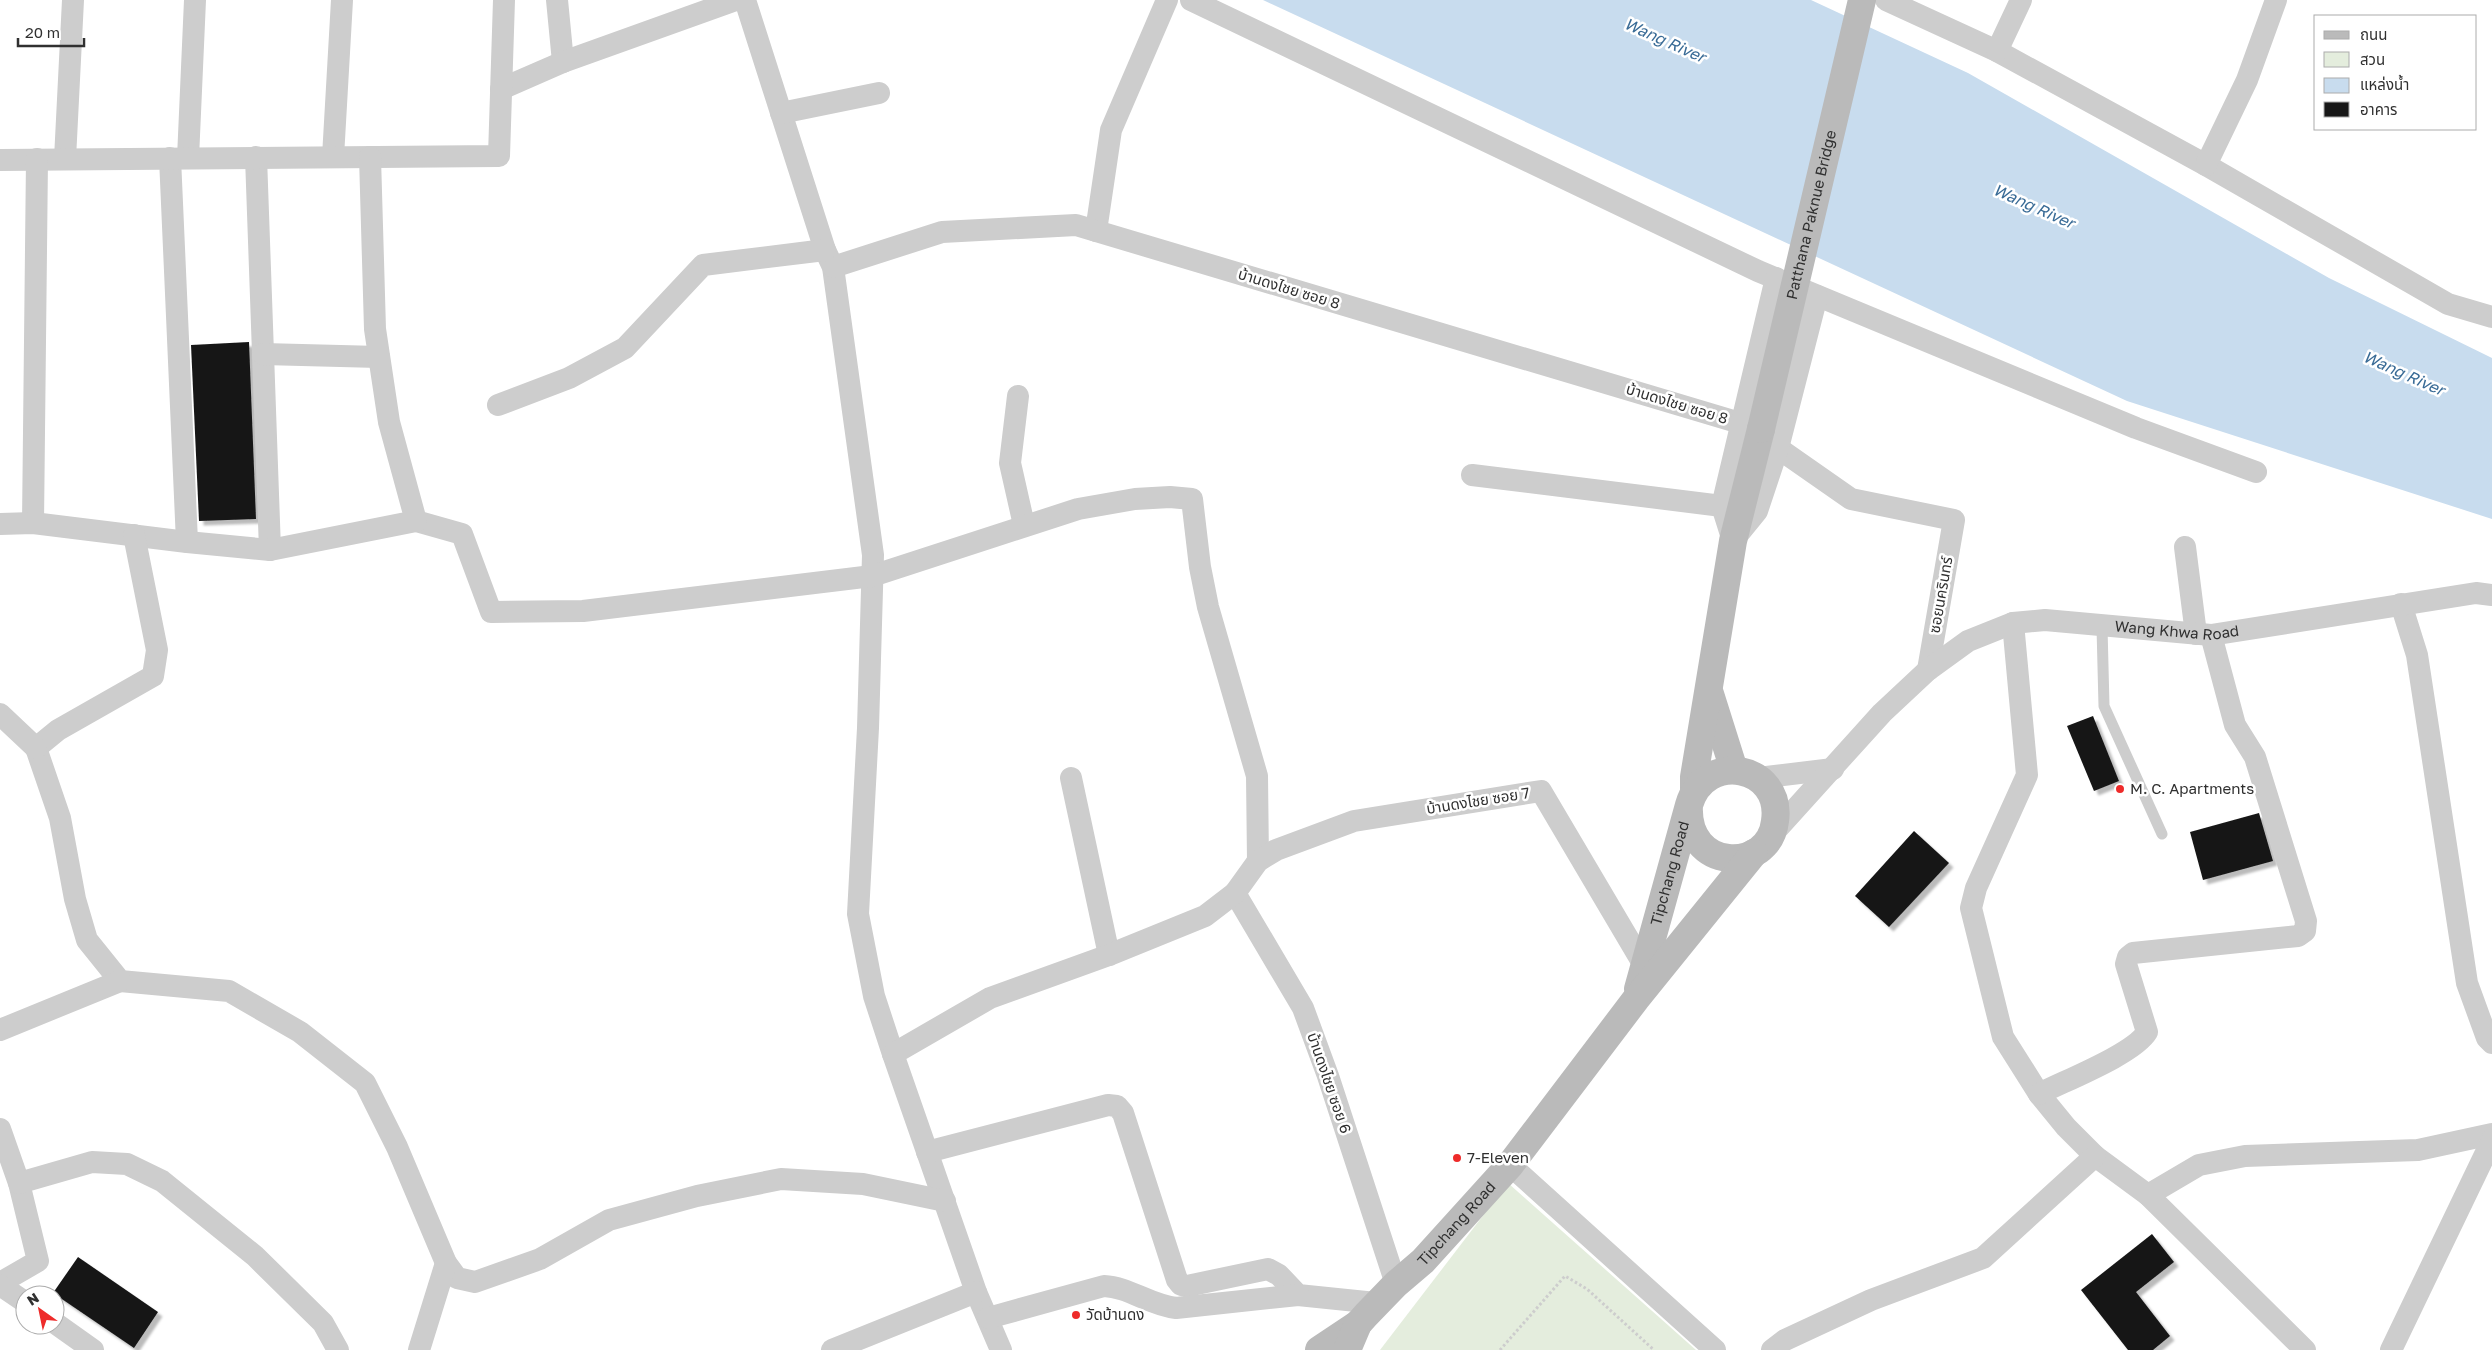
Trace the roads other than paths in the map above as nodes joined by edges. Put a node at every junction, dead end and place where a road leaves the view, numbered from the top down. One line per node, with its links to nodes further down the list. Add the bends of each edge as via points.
1 (73, 0): 24 (street)
2 (195, 0): 22 (street)
3 (342, 0): 20 (street)
4 (504, 0): 16 (street)
5 (556, 0): 15 (street)
6 (736, 0): 15 (street)
7 (745, 0): 18 (street)
8 (1167, 0): 27 (street, via 1111,130)
9 (1191, 0): 29 (street)
10 (1862, 0): 36 (street, Patthana Paknue Bridge, bridge)
11 (1886, 0): 14 (street)
12 (2021, 0): 14 (street)
13 (2276, 0): 26 (street, via 2247,80)
14 (1996, 51): 26 (street)
15 (563, 62): 16 (street)
16 (501, 89): 21 (street, via 499,156)
17 (879, 93): 18 (street)
18 (781, 113): 28 (street)
19 (256, 157): 20 (street); 22 (street); 32 (street)
20 (333, 157): 21 (street)
21 (370, 157): 33 (street, via 375,329)
22 (179, 158): 24 (street); 47 (street)
23 (37, 159): 24 (street); 25 (street); 41 (street)
24 (65, 159)
25 (0, 160)
26 (2206, 165): 31 (street, via 2448,304)
27 (1096, 231): 28 (street, บ้านดงไชย ซอย 8, via 1076,225 942,232); 36 (street, บ้านดงไชย ซอย 8)
28 (829, 258): 35 (street, บ้านดงไชย ซอย 8, via 703,265 624,348 568,378); 50 (street, via 873,555)
29 (1776, 278): 30 (street); 36 (street)
30 (1817, 296): 36 (street); 37 (street, via 2136,428)
31 (2492, 317)
32 (263, 354): 33 (street); 49 (street)
33 (379, 357): 42 (street, via 388,422)
34 (1018, 396): 44 (street, via 1010,463)
35 (498, 405)
36 (1759, 433): 39 (street); 40 (street, บ้านดงไชย ซอย 8, via 1852,499); 46 (street, Patthana Paknue Bridge)
37 (2256, 472)
38 (1472, 475): 39 (street)
39 (1722, 506): 46 (street)
40 (1954, 520): 56 (street, ซอยนครินทร์)
41 (33, 522): 43 (street); 45 (street)
42 (416, 522): 49 (street); 50 (street, via 462,534 491,612 583,612)
43 (0, 524)
44 (1024, 525): 50 (street); 67 (street, via 1078,509 1134,499 1192,499 1208,607 1257,776)
45 (134, 536): 47 (street); 60 (street, via 157,650 153,676 58,730)
46 (1732, 541): 57 (street, Patthana Paknue Bridge)
47 (187, 542): 49 (street)
48 (2185, 547): 55 (street)
49 (270, 550)
50 (872, 576): 75 (street, via 858,914 874,996)
51 (2492, 595): 52 (street, Wang Khwa Road, via 2476,593)
52 (2401, 604): 55 (street, Wang Khwa Road); 74 (street, via 2417,655 2467,983 2487,1038)
53 (2012, 622): 54 (street, Wang Khwa Road, via 2045,620); 56 (street, Wang Khwa Road, via 1968,641); 76 (street, via 2027,775 1976,888 1971,908 2003,1037)
54 (2102, 627): 55 (street, Wang Khwa Road); 65 (lane, via 2104,706)
55 (2203, 635): 76 (street, via 2235,725 2255,757 2306,921 2306,931 2298,936 2128,957 2126,964 2147,1032 2143,1039)
56 (1928, 670): 58 (street, Wang Khwa Road)
57 (1708, 688): 62 (street); 64 (street, Patthana Paknue Bridge)
58 (1887, 709): 61 (street, Tipchang Road)
59 (0, 714): 60 (street)
60 (36, 748): 71 (street, via 60,818 75,899 88,940)
61 (1833, 769): 62 (street); 66 (street, Tipchang Road)
62 (1746, 774): 64 (street, via 1718,772 1704,780); 66 (street, via 1769,790 1776,806 1776,823)
63 (1071, 778): 69 (street)
64 (1691, 798): 66 (street, via 1690,827 1700,845 1712,854 1740,858); 70 (street, Tipchang Road)
65 (2162, 834)
66 (1761, 845): 72 (street, Tipchang Road)
67 (1258, 861): 68 (street, บ้านดงไชย ซอย 7); 70 (street, บ้านดงไชย ซอย 7, via 1276,850 1354,822 1541,791)
68 (1235, 893): 69 (street, บ้านดงไชย ซอย 7, via 1205,916); 88 (street, บ้านดงไชย ซอย 6, via 1303,1008)
69 (1109, 955): 75 (street, บ้านดงไชย ซอย 7, via 990,998)
70 (1645, 967): 72 (street, Tipchang Road)
71 (120, 981): 73 (street); 86 (street, via 229,991 300,1032 365,1083 397,1147)
72 (1636, 999): 82 (street, Tipchang Road)
73 (0, 1030)
74 (2492, 1042)
75 (893, 1054): 80 (street)
76 (2039, 1094): 81 (street)
77 (0, 1129): 83 (street)
78 (2492, 1134): 84 (street, via 2418,1150 2245,1156 2199,1165)
79 (2492, 1140): 106 (street)
80 (927, 1152): 85 (street); 91 (street, via 1108,1105 1117,1106 1123,1113 1181,1285 1268,1270)
81 (2095, 1156): 84 (street); 104 (street, via 1983,1258 1871,1300 1785,1340)
82 (1510, 1165): 88 (street, Tipchang Road, via 1423,1261); 103 (street)
83 (19, 1183): 87 (street, via 38,1261); 97 (street, via 92,1162 127,1164 162,1181 262,1263 323,1324)
84 (2148, 1194): 105 (street)
85 (945, 1201): 86 (street, via 863,1184 781,1179 697,1196 609,1220 540,1259 475,1282 456,1278); 89 (street)
86 (446, 1263): 98 (street)
87 (0, 1284): 90 (street)
88 (1396, 1284): 92 (street, Tipchang Road)
89 (976, 1292): 93 (street); 99 (street)
90 (15, 1295)
91 (1298, 1295): 92 (street); 93 (street, via 1176,1308 1159,1306 1115,1286 1104,1286)
92 (1376, 1303): 94 (street, Tipchang Road)
93 (988, 1318): 100 (street)
94 (1358, 1324): 101 (street); 102 (street, Tipchang Road)
95 (65, 1330): 96 (street)
96 (93, 1350)
97 (338, 1350)
98 (420, 1350)
99 (832, 1350)
100 (1000, 1350)
101 (1318, 1350)
102 (1347, 1350)
103 (1715, 1350)
104 (1772, 1350)
105 (2305, 1350)
106 (2391, 1350)

